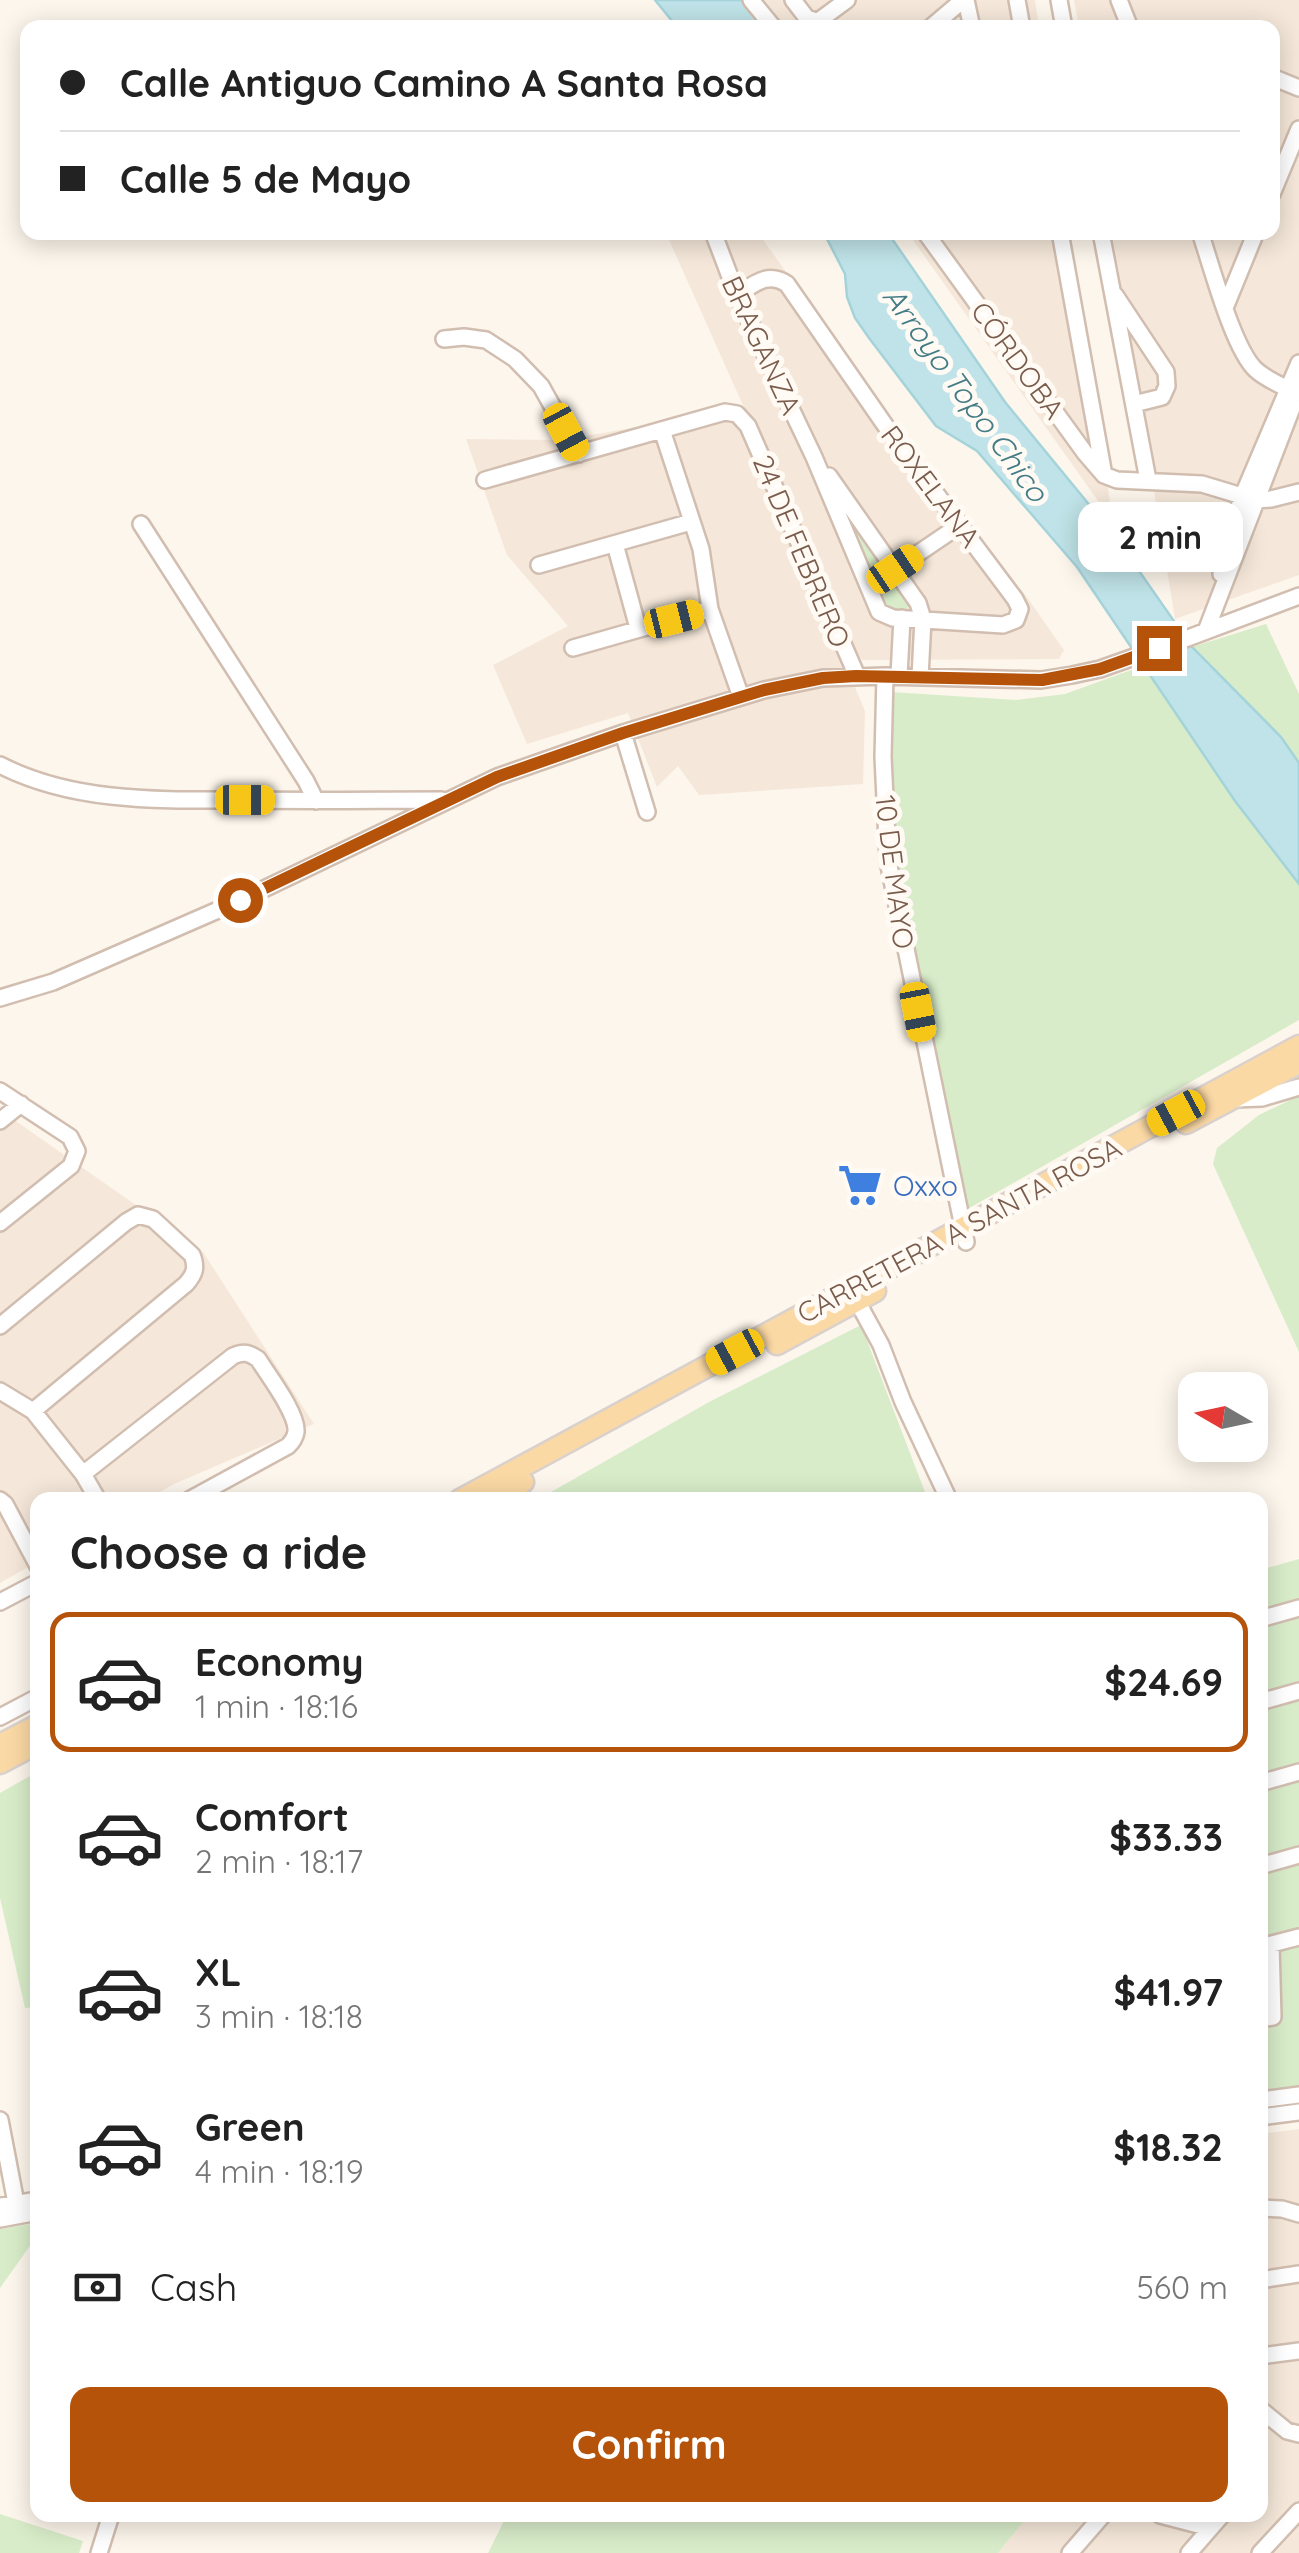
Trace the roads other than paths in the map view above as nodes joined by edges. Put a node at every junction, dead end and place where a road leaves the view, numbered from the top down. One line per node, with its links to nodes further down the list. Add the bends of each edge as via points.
1 (752, 0): 5 (street)
2 (794, 0): 6 (street)
3 (847, 0): 7 (street)
4 (965, 0): 8 (street)
5 (768, 20)
6 (813, 20)
7 (820, 20)
8 (940, 20)
9 (1299, 130): 10 (street)
10 (1280, 175)
11 (716, 240): 18 (street, BRAGANZA)
12 (930, 240): 27 (street, CÓRDOBA, via 1085,453)
13 (1062, 240): 27 (street)
14 (1103, 240): 17 (street)
15 (1203, 240): 19 (street)
16 (1253, 240): 19 (street)
17 (1112, 292): 23 (street); 23 (street, via 1167,378 1162,397)
18 (737, 295): 26 (street, BRAGANZA); 34 (street, ROXELANA, via 772,277 787,284)
19 (1225, 308): 22 (street, via 1257,371)
20 (444, 339): 25 (street, via 486,340 515,360 542,386)
21 (1299, 363): 22 (street)
22 (1296, 391): 31 (street)
23 (1134, 404): 29 (street)
24 (662, 430): 25 (street); 32 (street); 46 (street, 24 DE FEBRERO, via 725,412 748,426)
25 (578, 454): 28 (street)
26 (814, 456): 37 (street, BRAGANZA); 40 (street, BRAGANZA)
27 (1111, 477): 29 (street)
28 (485, 480)
29 (1148, 480): 31 (street, via 1202,484)
30 (1299, 492): 31 (street)
31 (1249, 498): 44 (street)
32 (691, 522): 35 (street); 39 (street)
33 (142, 524): 53 (street)
34 (960, 525): 37 (street); 42 (street, ROXELANA, via 1016,599 1019,616 1003,625)
35 (615, 544): 36 (street); 43 (street)
36 (539, 564)
37 (895, 569): 42 (street, BRAGANZA)
38 (1299, 596): 44 (street)
39 (710, 610): 43 (street); 49 (street)
40 (879, 612): 41 (street, ROXELANA)
41 (902, 618): 42 (street, ROXELANA); 47 (street, 10 DE MAYO)
42 (923, 619): 48 (street)
43 (638, 628): 45 (street)
44 (1206, 631): 48 (street, via 1100,669 1042,680)
45 (572, 648)
46 (856, 676): 47 (street); 49 (street)
47 (892, 676): 48 (street); 63 (street, 10 DE MAYO, via 883,757 888,861)
48 (920, 677)
49 (742, 696): 50 (street)
50 (623, 733): 52 (street); 54 (street)
51 (0, 766): 53 (street, via 48,786 100,795)
52 (446, 800): 53 (street); 55 (street, via 240,900 53,982)
53 (316, 801)
54 (647, 812)
55 (0, 998)
56 (1298, 1060): 59 (main road, CARRETERA A SANTA ROSA); 63 (main road, CARRETERA A SANTA ROSA)
57 (1299, 1087): 59 (street)
58 (0, 1091): 60 (street)
59 (1230, 1100): 63 (main road, CARRETERA A SANTA ROSA)
60 (20, 1104): 61 (street); 62 (street, via 70,1137 76,1157)
61 (0, 1121)
62 (0, 1223)
63 (964, 1235): 64 (main road, CARRETERA A SANTA ROSA); 68 (main road, CARRETERA A SANTA ROSA)
64 (857, 1301): 68 (main road, CARRETERA A SANTA ROSA); 74 (street)
65 (0, 1326): 67 (street, via 138,1215 153,1219 192,1255 195,1271 186,1284)
66 (0, 1391): 67 (street)
67 (33, 1410): 69 (street)
68 (570, 1448): 72 (main road); 73 (main road)
69 (83, 1474): 70 (street); 71 (street, via 246,1352 258,1359 291,1412 295,1437)
70 (93, 1492)
71 (203, 1492)
72 (477, 1492)
73 (502, 1492)
74 (945, 1492)
75 (2, 1504): 76 (street)
76 (30, 1552)
77 (30, 1586): 78 (street)
78 (0, 1602)
79 (1299, 1608): 80 (street)
80 (1268, 1617)
81 (1299, 1691): 82 (street)
82 (1268, 1700)
83 (30, 1701): 84 (street)
84 (0, 1717)
85 (30, 1729): 86 (main road)
86 (0, 1746)
87 (30, 1747): 88 (main road)
88 (0, 1763)
89 (1299, 1772): 90 (street)
90 (1268, 1781)
91 (1299, 1856): 92 (street)
92 (1268, 1864)
93 (1299, 1937): 94 (street)
94 (1268, 1945)
95 (1268, 1966): 96 (street)
96 (1268, 2018)
97 (1299, 2094): 98 (street)
98 (1268, 2099)
99 (1299, 2112): 100 (street)
100 (1268, 2116)
101 (0, 2120): 102 (street)
102 (8, 2204)
103 (1268, 2209): 105 (street)
104 (30, 2213): 106 (street)
105 (1299, 2214)
106 (0, 2219)
107 (1299, 2274): 108 (street)
108 (1268, 2279)
109 (1299, 2351): 110 (street)
110 (1268, 2355)
111 (1268, 2416): 112 (street)
112 (1299, 2434)
113 (1299, 2511): 122 (street)
114 (108, 2522): 119 (street)
115 (1097, 2522): 120 (street)
116 (1187, 2522): 118 (street)
117 (1216, 2522): 118 (street)
118 (1210, 2528): 121 (street)
119 (99, 2553)
120 (1070, 2553)
121 (1189, 2553)
122 (1260, 2553)

